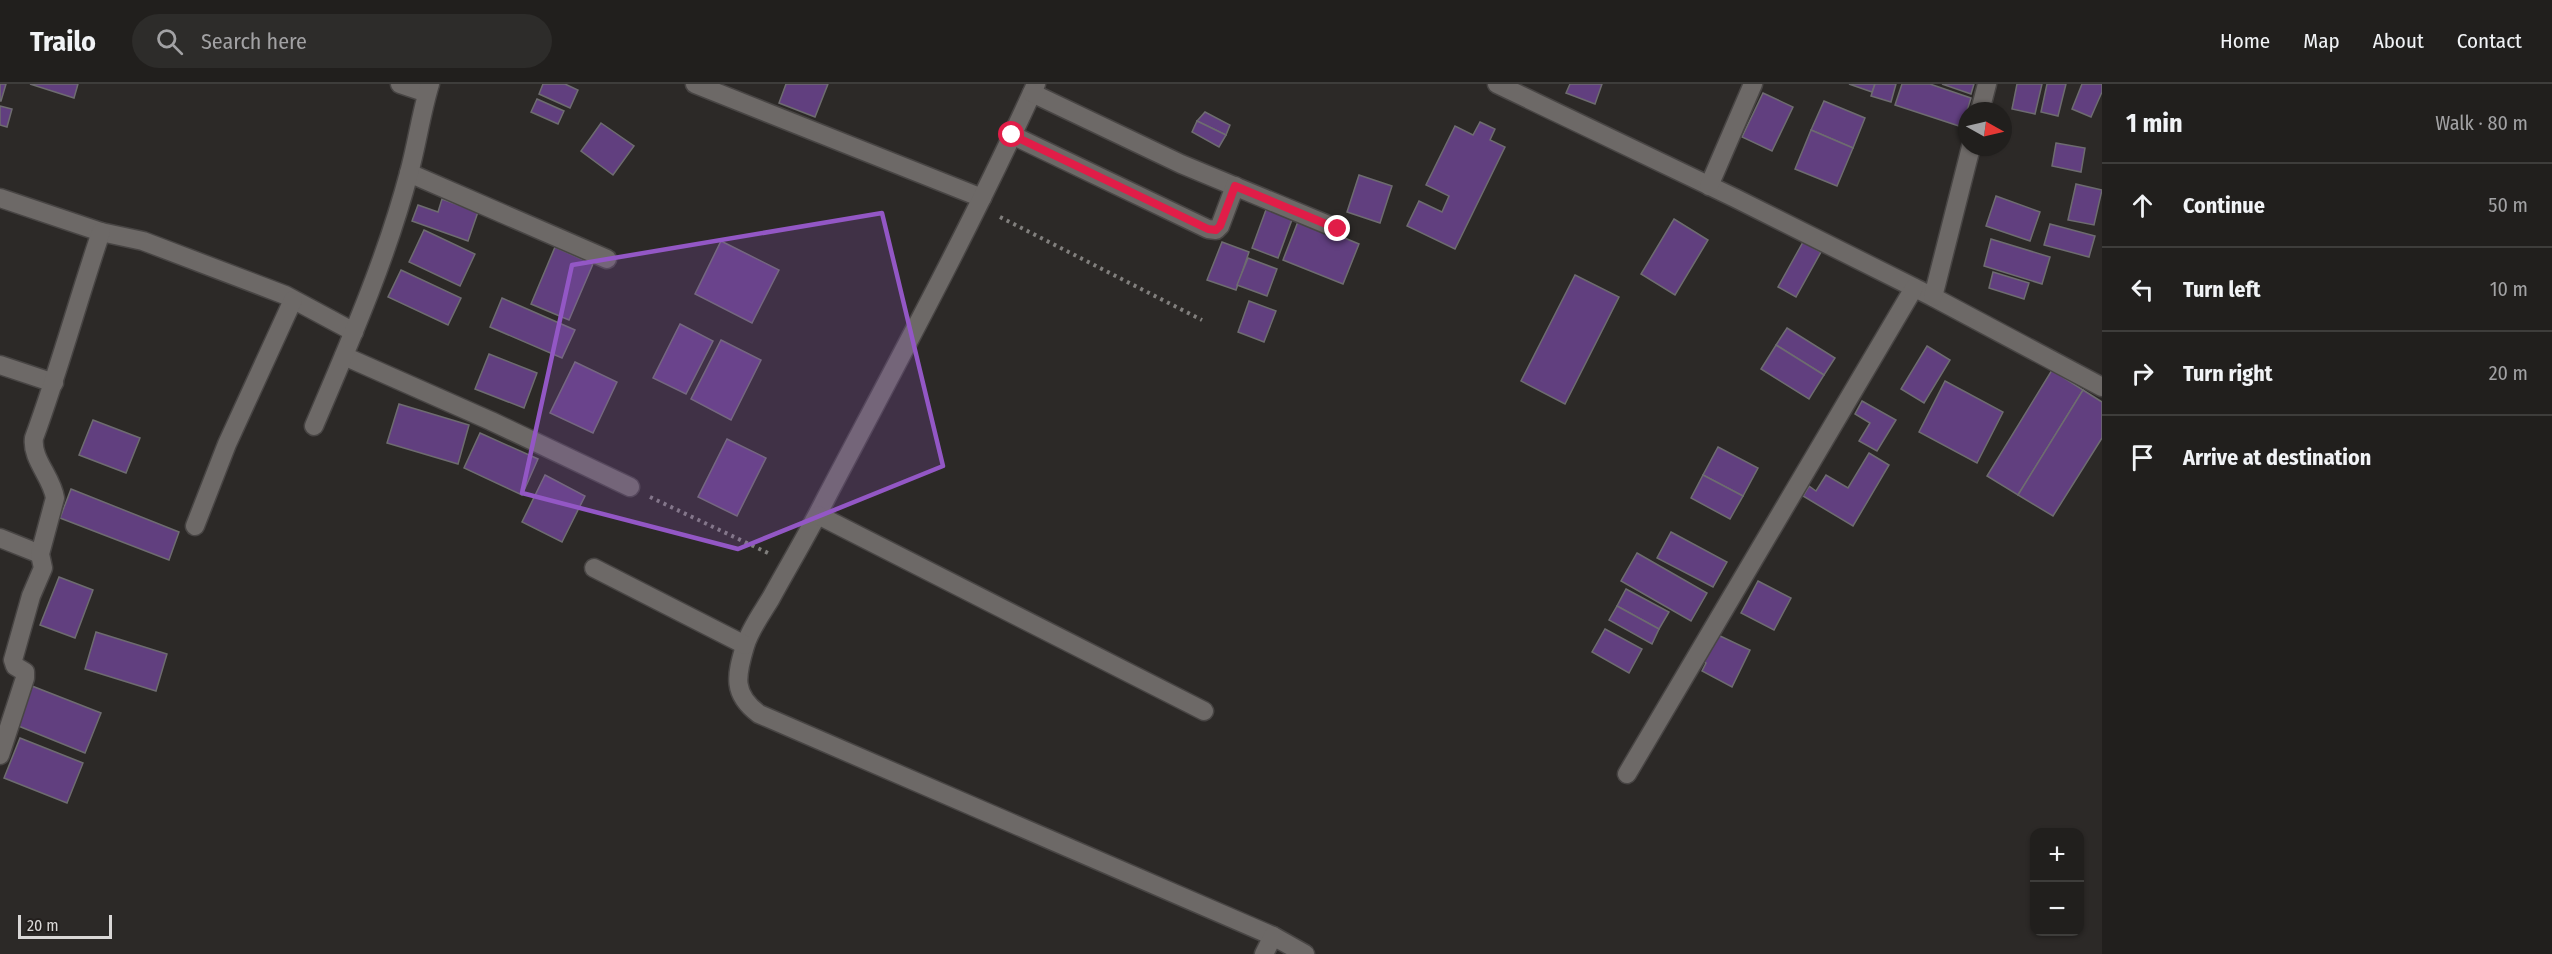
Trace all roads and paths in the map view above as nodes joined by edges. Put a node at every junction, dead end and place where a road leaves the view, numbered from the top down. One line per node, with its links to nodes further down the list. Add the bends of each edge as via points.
1 (400, 84): 6 (street)
2 (695, 84): 15 (street)
3 (1497, 84): 13 (street)
4 (1753, 84): 13 (street)
5 (1987, 84): 8 (street)
6 (428, 88): 11 (street)
7 (1034, 88): 9 (street); 12 (street)
8 (1982, 102)
9 (1012, 135): 12 (street, via 1208,229 1220,226); 15 (street)
10 (1969, 156): 20 (street)
11 (409, 173): 18 (street); 23 (street)
12 (1235, 186): 16 (street)
13 (1708, 186): 19 (street)
14 (0, 198): 17 (street)
15 (980, 202): 22 (path); 30 (street)
16 (1338, 229)
17 (101, 232): 21 (street, via 143,241); 26 (street)
18 (607, 260)
19 (1914, 288): 20 (street); 39 (street)
20 (1933, 297): 27 (street)
21 (293, 300): 23 (street); 31 (street, via 227,444)
22 (1202, 320)
23 (354, 332): 24 (street)
24 (344, 356): 28 (street); 29 (street)
25 (0, 365): 26 (street)
26 (54, 383): 33 (street, via 33,446 55,498)
27 (2102, 387)
28 (314, 426)
29 (630, 487): 34 (path)
30 (818, 514): 34 (street); 37 (street)
31 (195, 526)
32 (0, 538): 33 (street)
33 (40, 554): 38 (street, via 43,567 13,660 25,672 25,678)
34 (790, 563): 36 (street)
35 (594, 568): 36 (street)
36 (746, 645): 40 (street, via 739,694 759,714)
37 (1204, 711)
38 (0, 755)
39 (1627, 774)
40 (1273, 936): 41 (street); 42 (street)
41 (1264, 954)
42 (1305, 954)

